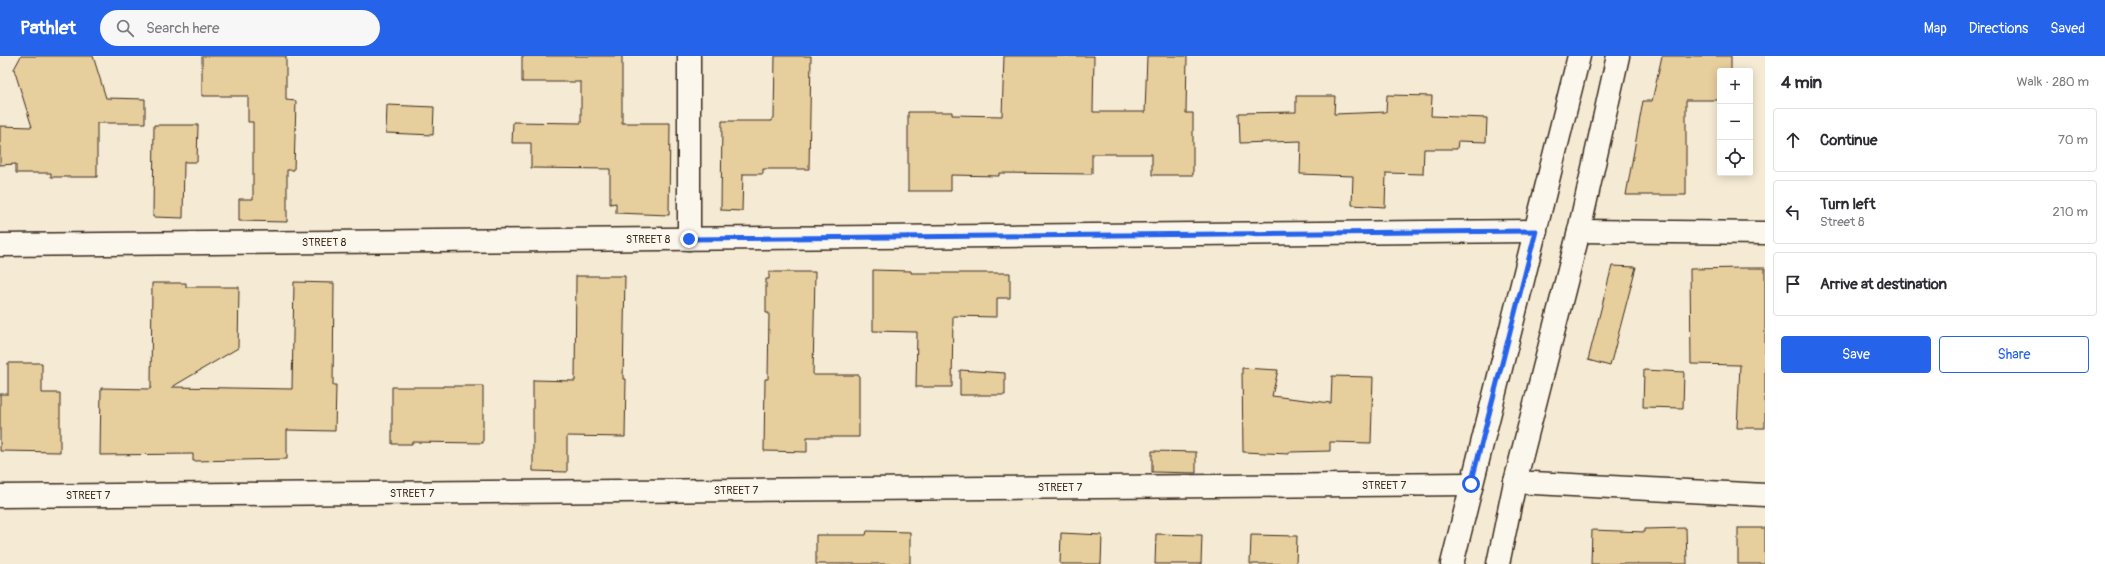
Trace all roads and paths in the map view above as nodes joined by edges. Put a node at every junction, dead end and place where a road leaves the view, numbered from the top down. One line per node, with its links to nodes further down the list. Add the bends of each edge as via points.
1 (689, 56): 7 (street)
2 (1579, 56): 4 (street)
3 (1618, 56): 5 (street)
4 (1536, 231): 7 (street, STREET 8); 10 (street)
5 (1579, 231): 6 (street); 9 (street)
6 (1765, 233)
7 (689, 239): 8 (street, STREET 8)
8 (0, 245)
9 (1515, 482): 11 (street); 14 (street)
10 (1471, 484): 12 (street, STREET 7); 13 (street)
11 (1765, 495)
12 (0, 496)
13 (1452, 564)
14 (1498, 564)

